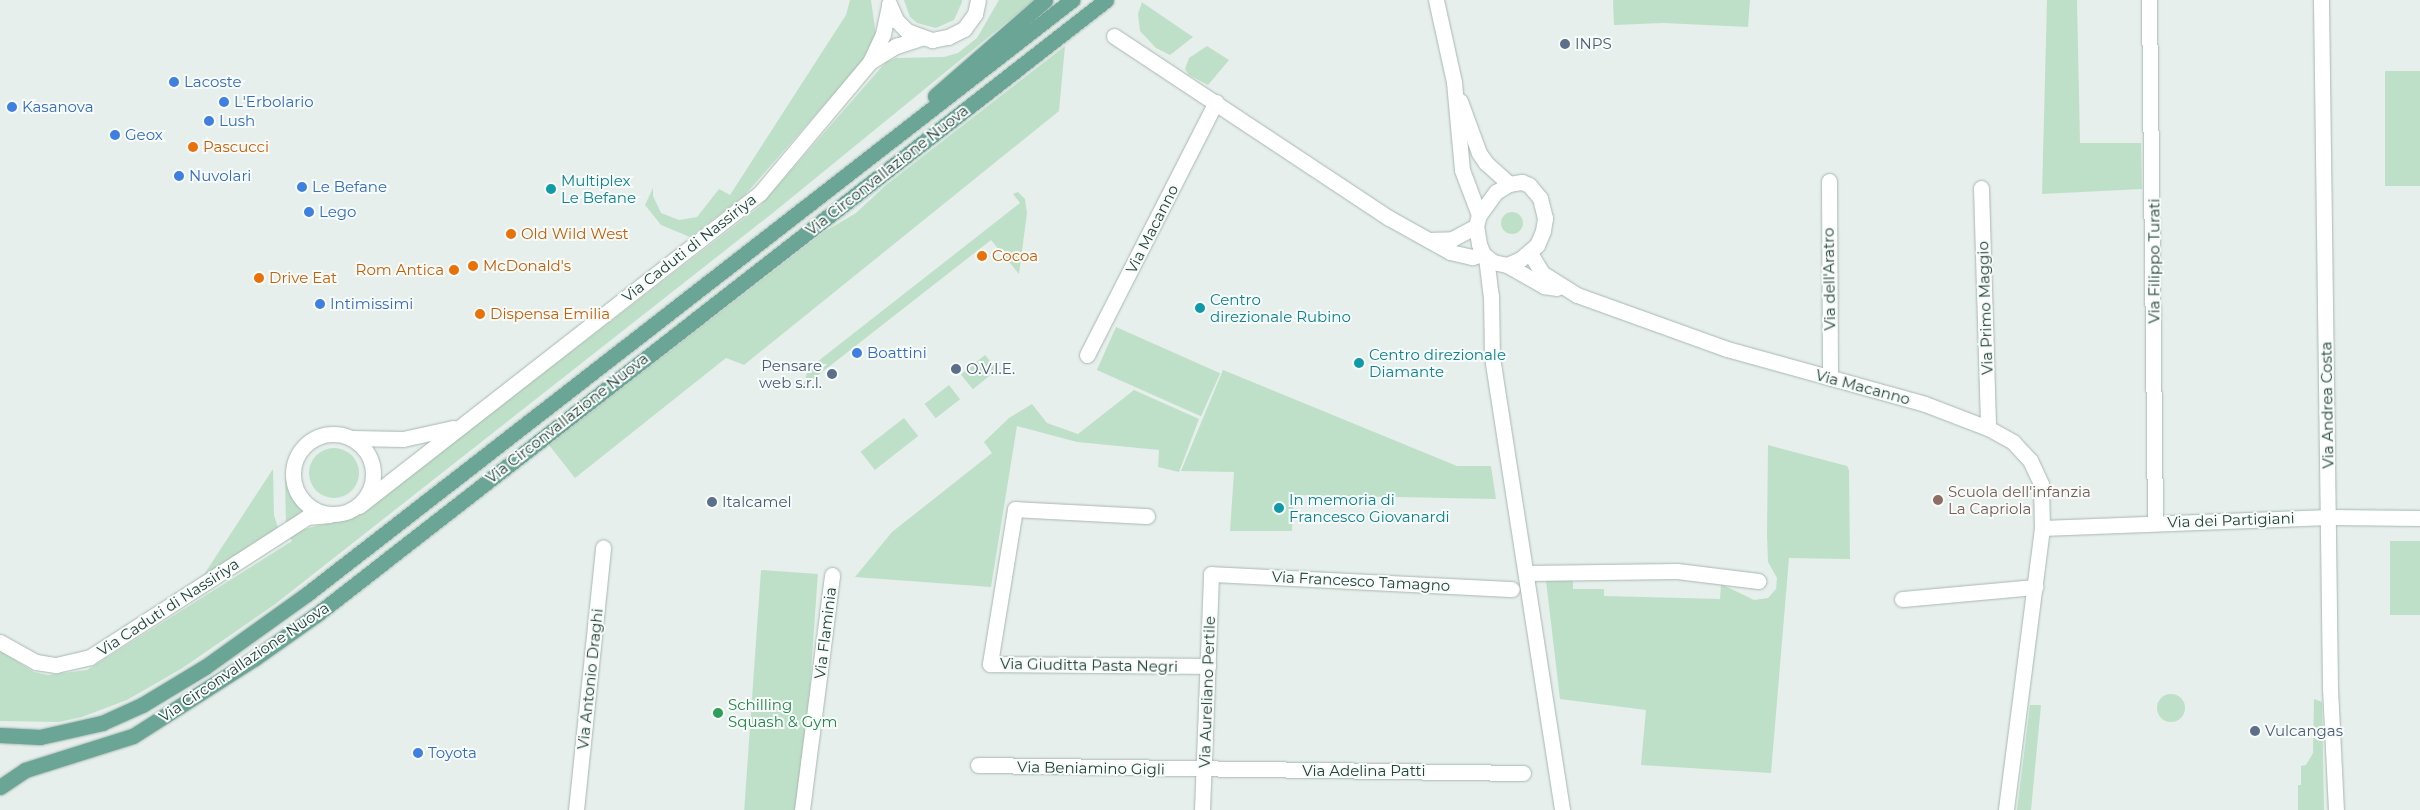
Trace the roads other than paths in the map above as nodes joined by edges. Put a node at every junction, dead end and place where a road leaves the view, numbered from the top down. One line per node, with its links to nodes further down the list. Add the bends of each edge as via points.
1 (978, 0): 10 (street, via 975,14 964,28 948,38)
2 (1045, 0): 14 (main road, via 1008,29)
3 (1072, 0): 14 (main road, Via Circonvallazione Nuova)
4 (1106, 0): 51 (main road, Via Circonvallazione Nuova, via 316,615 175,712 133,736 24,770)
5 (1436, 0): 12 (street)
6 (2149, 0): 35 (street, Via Filippo Turati)
7 (2321, 0): 33 (street, Via Andrea Costa)
8 (889, 3): 10 (street, via 896,20); 11 (street, Via Caduti di Nassiriya, via 883,34)
9 (1114, 36): 13 (street)
10 (920, 38): 11 (street, Via Caduti di Nassiriya, via 896,46)
11 (870, 62): 27 (street, Via Caduti di Nassiriya, via 760,193)
12 (1454, 82): 16 (street, via 1479,153 1486,164); 18 (street, via 1462,170)
13 (1216, 102): 19 (street); 25 (street, Via Macanno)
14 (845, 177): 47 (main road, Via Circonvallazione Nuova, via 315,588 205,667 142,705 102,723 40,737)
15 (1829, 181): 26 (street, Via dell'Aratro)
16 (1509, 184): 18 (street, via 1496,192); 20 (street, via 1529,184 1540,198 1545,218 1543,231)
17 (1980, 188): 28 (street, Via Primo Maggio)
18 (1478, 221): 19 (street, via 1452,239); 21 (street)
19 (1427, 240): 21 (street, via 1462,256)
20 (1530, 252): 22 (street); 23 (street, Via Macanno, via 1542,273)
21 (1484, 255): 22 (street); 24 (street)
22 (1506, 265): 23 (street, Via Macanno, via 1544,286); 24 (street)
23 (1563, 289): 26 (street, Via Macanno, via 1691,338)
24 (1491, 295): 38 (street, via 1492,357)
25 (1087, 355)
26 (1830, 378): 28 (street, Via Macanno, via 1925,404)
27 (459, 426): 29 (street, Via Caduti di Nassiriya, via 403,439); 30 (street, Via Caduti di Nassiriya)
28 (1988, 428): 36 (street, Via Macanno, via 2013,442 2030,460 2041,484)
29 (352, 438): 30 (street, via 366,451 374,469 371,489); 31 (street, Via Caduti di Nassiriya, via 336,434 316,438 304,447 294,464 294,482 300,497 314,510)
30 (359, 506): 31 (street, Via Caduti di Nassiriya, via 346,513)
31 (330, 514): 45 (street, Via Caduti di Nassiriya, via 307,518 90,657 56,665 36,662)
32 (1147, 516): 46 (street, Via Giuditta Pasta Negri, via 1015,509 990,664)
33 (2329, 517): 34 (street, Via dei Partigiani); 35 (street, Via dei Partigiani); 57 (street, Via Andrea Costa, via 2330,688)
34 (2420, 518)
35 (2155, 523): 36 (street, Via dei Partigiani)
36 (2042, 528): 42 (street, Via Macanno)
37 (603, 547): 52 (street, Via Antonio Draghi)
38 (1527, 573): 41 (street, via 1677,571); 55 (street)
39 (1211, 574): 43 (street, Via Francesco Tamagno); 46 (street, Via Aureliano Pertile)
40 (832, 575): 53 (street, Via Flaminia)
41 (1758, 581)
42 (2035, 587): 44 (street); 56 (street, Via Macanno)
43 (1512, 589)
44 (1902, 598)
45 (0, 642)
46 (1208, 666): 49 (street, Via Aureliano Pertile)
47 (0, 734)
48 (978, 765): 49 (street, Via Beniamino Gigli)
49 (1204, 770): 50 (street, Via Adelina Patti); 54 (street, Via Aureliano Pertile)
50 (1523, 773)
51 (0, 787)
52 (576, 810)
53 (802, 810)
54 (1202, 810)
55 (1562, 810)
56 (2006, 810)
57 (2336, 810)

